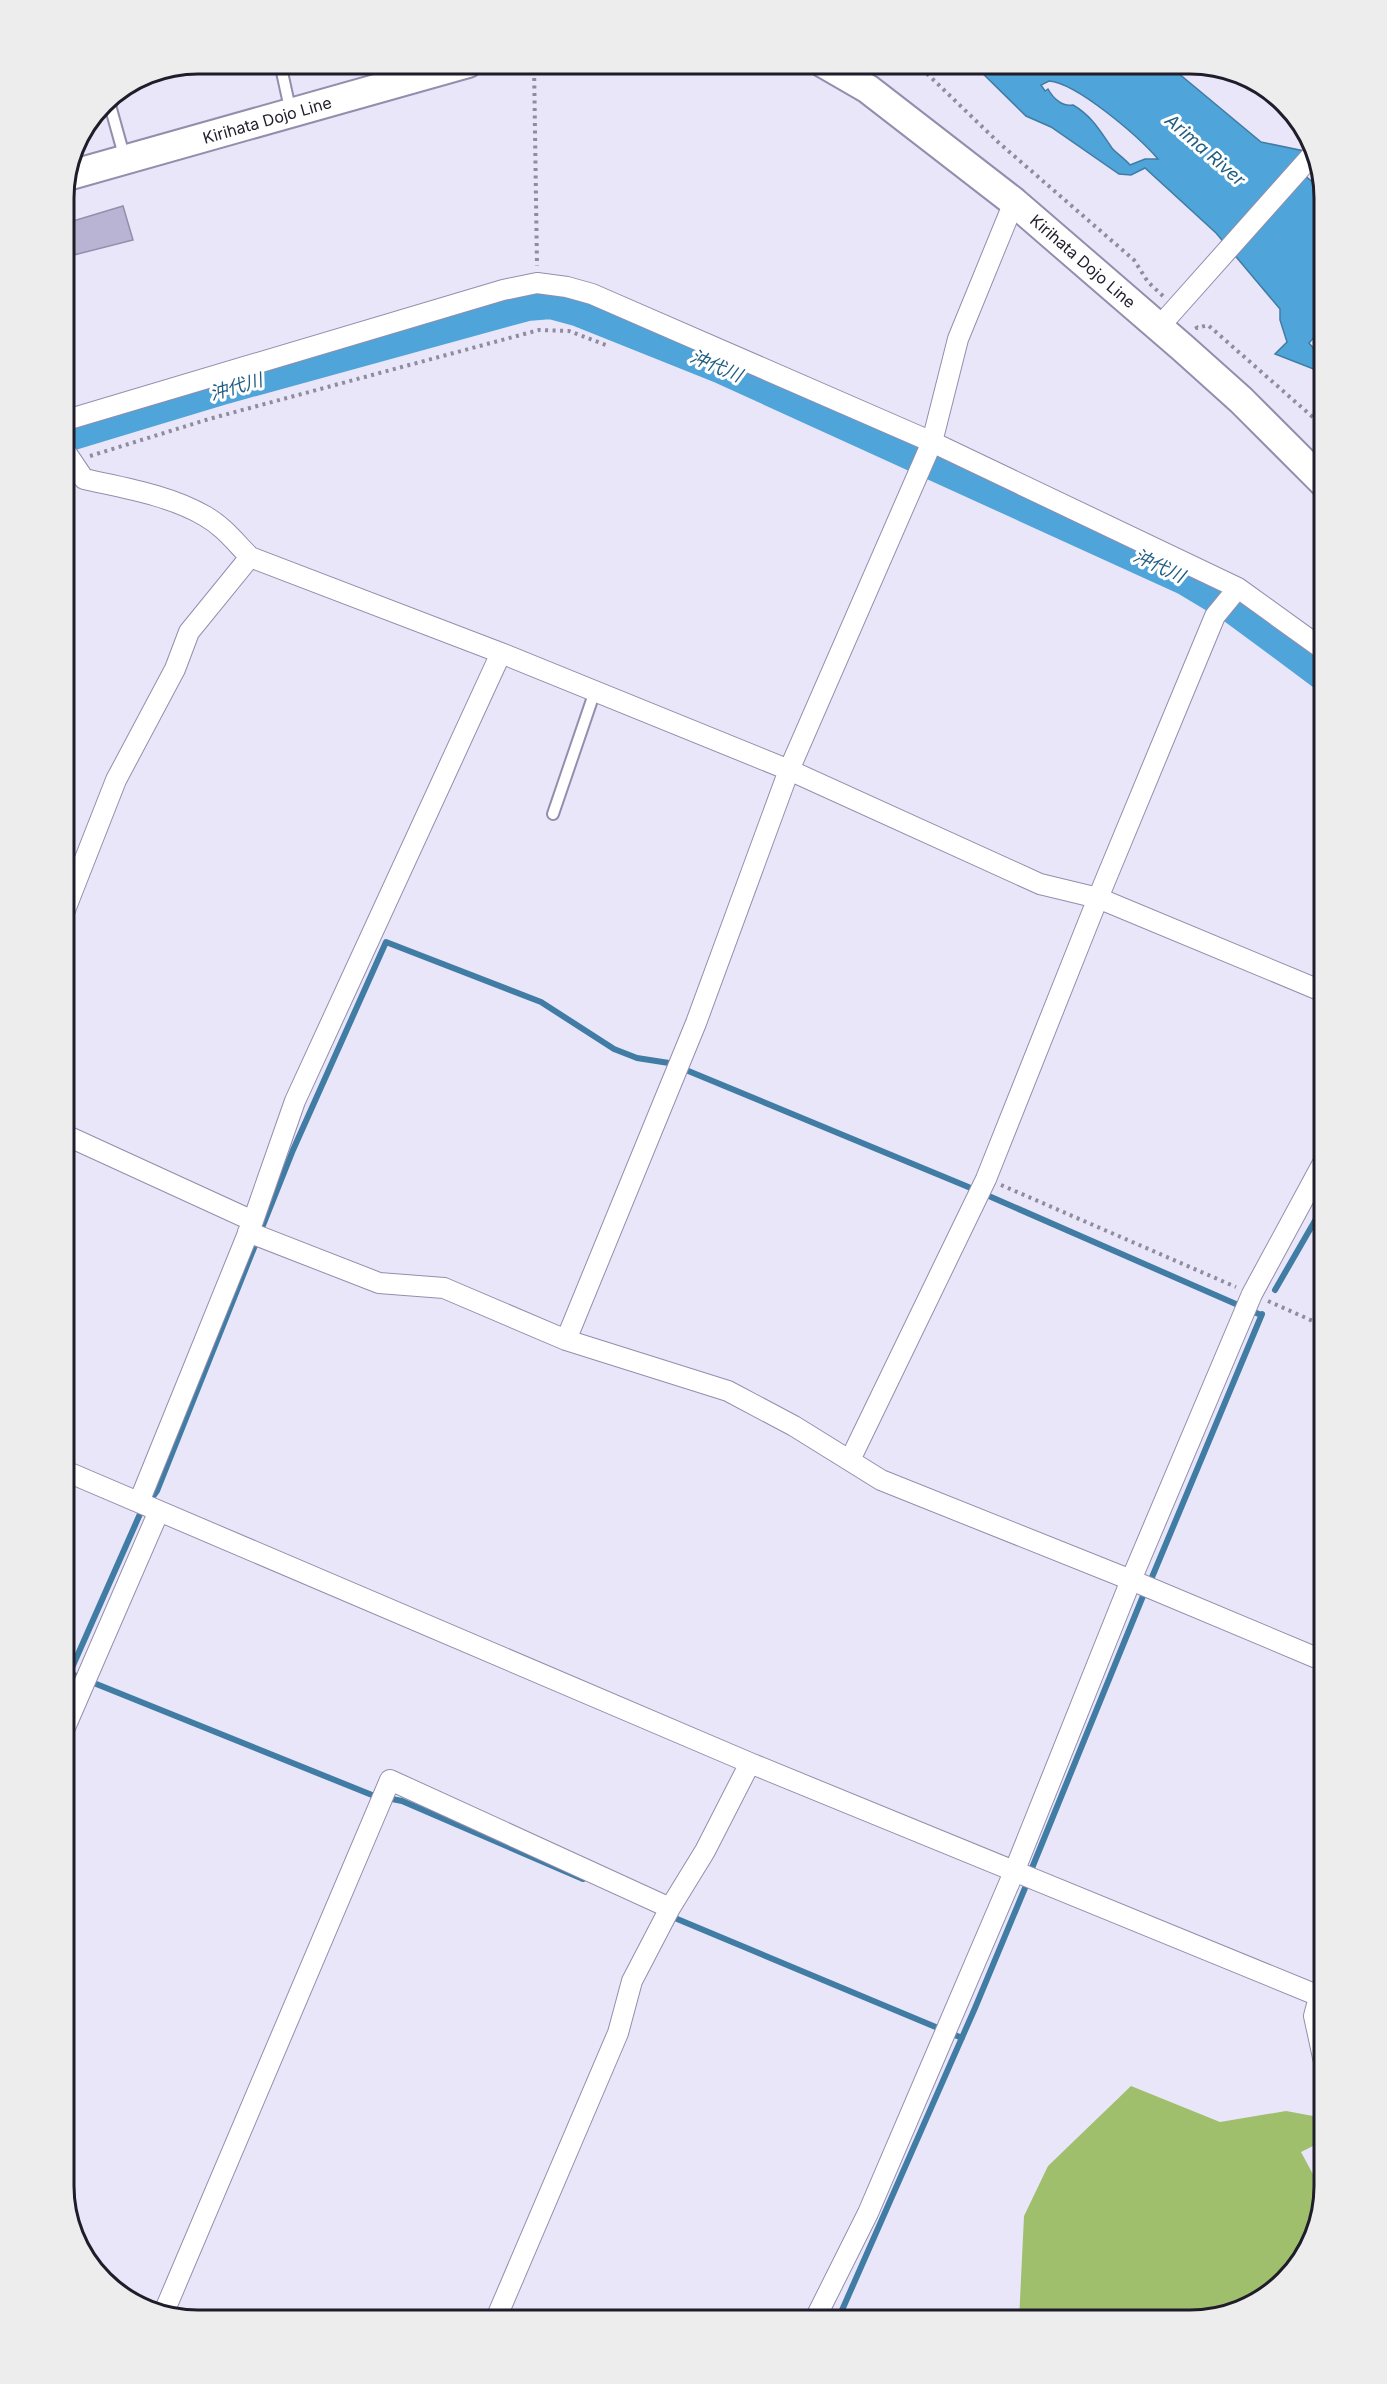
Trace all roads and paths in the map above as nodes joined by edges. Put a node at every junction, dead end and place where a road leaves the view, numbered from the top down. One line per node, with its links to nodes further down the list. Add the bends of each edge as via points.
1 (282, 74): 7 (lane)
2 (534, 74): 12 (path)
3 (842, 74): 11 (main road, Kirihata Dojo Line, via 868,89)
4 (927, 74): 13 (path, via 998,142 1134,260)
5 (380, 75): 7 (main road, Kirihata Dojo Line)
6 (111, 109): 8 (lane)
7 (291, 114): 8 (main road, Kirihata Dojo Line)
8 (125, 160): 10 (main road, Kirihata Dojo Line)
9 (1308, 160): 13 (street)
10 (76, 173)
11 (1014, 202): 13 (main road, Kirihata Dojo Line); 17 (street, via 958,339)
12 (537, 283): 15 (street); 17 (street, via 592,294)
13 (1174, 311): 16 (path, via 1197,328 1208,326); 20 (main road, Kirihata Dojo Line, via 1241,400)
14 (606, 345): 18 (path, via 569,331 539,330)
15 (74, 418)
16 (1314, 418)
17 (932, 442): 22 (street); 26 (street)
18 (74, 453)
19 (74, 465): 21 (street, via 84,479 155,496 204,516)
20 (1314, 473)
21 (250, 557): 24 (street); 28 (street, via 189,632 175,669 116,780)
22 (1238, 588): 23 (street); 29 (street, via 1215,616)
23 (1314, 643)
24 (501, 653): 25 (street); 34 (street, via 295,1101)
25 (595, 691): 26 (street); 27 (lane)
26 (789, 770): 29 (street, via 1040,884); 37 (street, via 696,1023)
27 (553, 814)
28 (74, 887)
29 (1098, 898): 30 (street); 32 (street)
30 (1314, 988)
31 (74, 1139): 34 (street)
32 (987, 1179): 35 (path); 38 (street)
33 (1314, 1179): 35 (street)
34 (250, 1227): 37 (street, via 380,1283 444,1288); 40 (street)
35 (1252, 1294): 36 (path); 42 (street)
36 (1314, 1322)
37 (566, 1340): 38 (street, via 728,1391)
38 (850, 1460): 42 (street, via 881,1480)
39 (74, 1475): 40 (street)
40 (139, 1502): 41 (street)
41 (159, 1511): 44 (street); 45 (street)
42 (1131, 1580): 43 (street); 46 (street)
43 (1314, 1657)
44 (74, 1707)
45 (750, 1763): 46 (street); 47 (street, via 705,1851)
46 (1014, 1872): 48 (street); 51 (street, via 868,2213)
47 (670, 1908): 49 (street, via 390,1780); 50 (street, via 632,1981 618,2033)
48 (1314, 1994)
49 (166, 2306)
50 (500, 2310)
51 (820, 2310)

